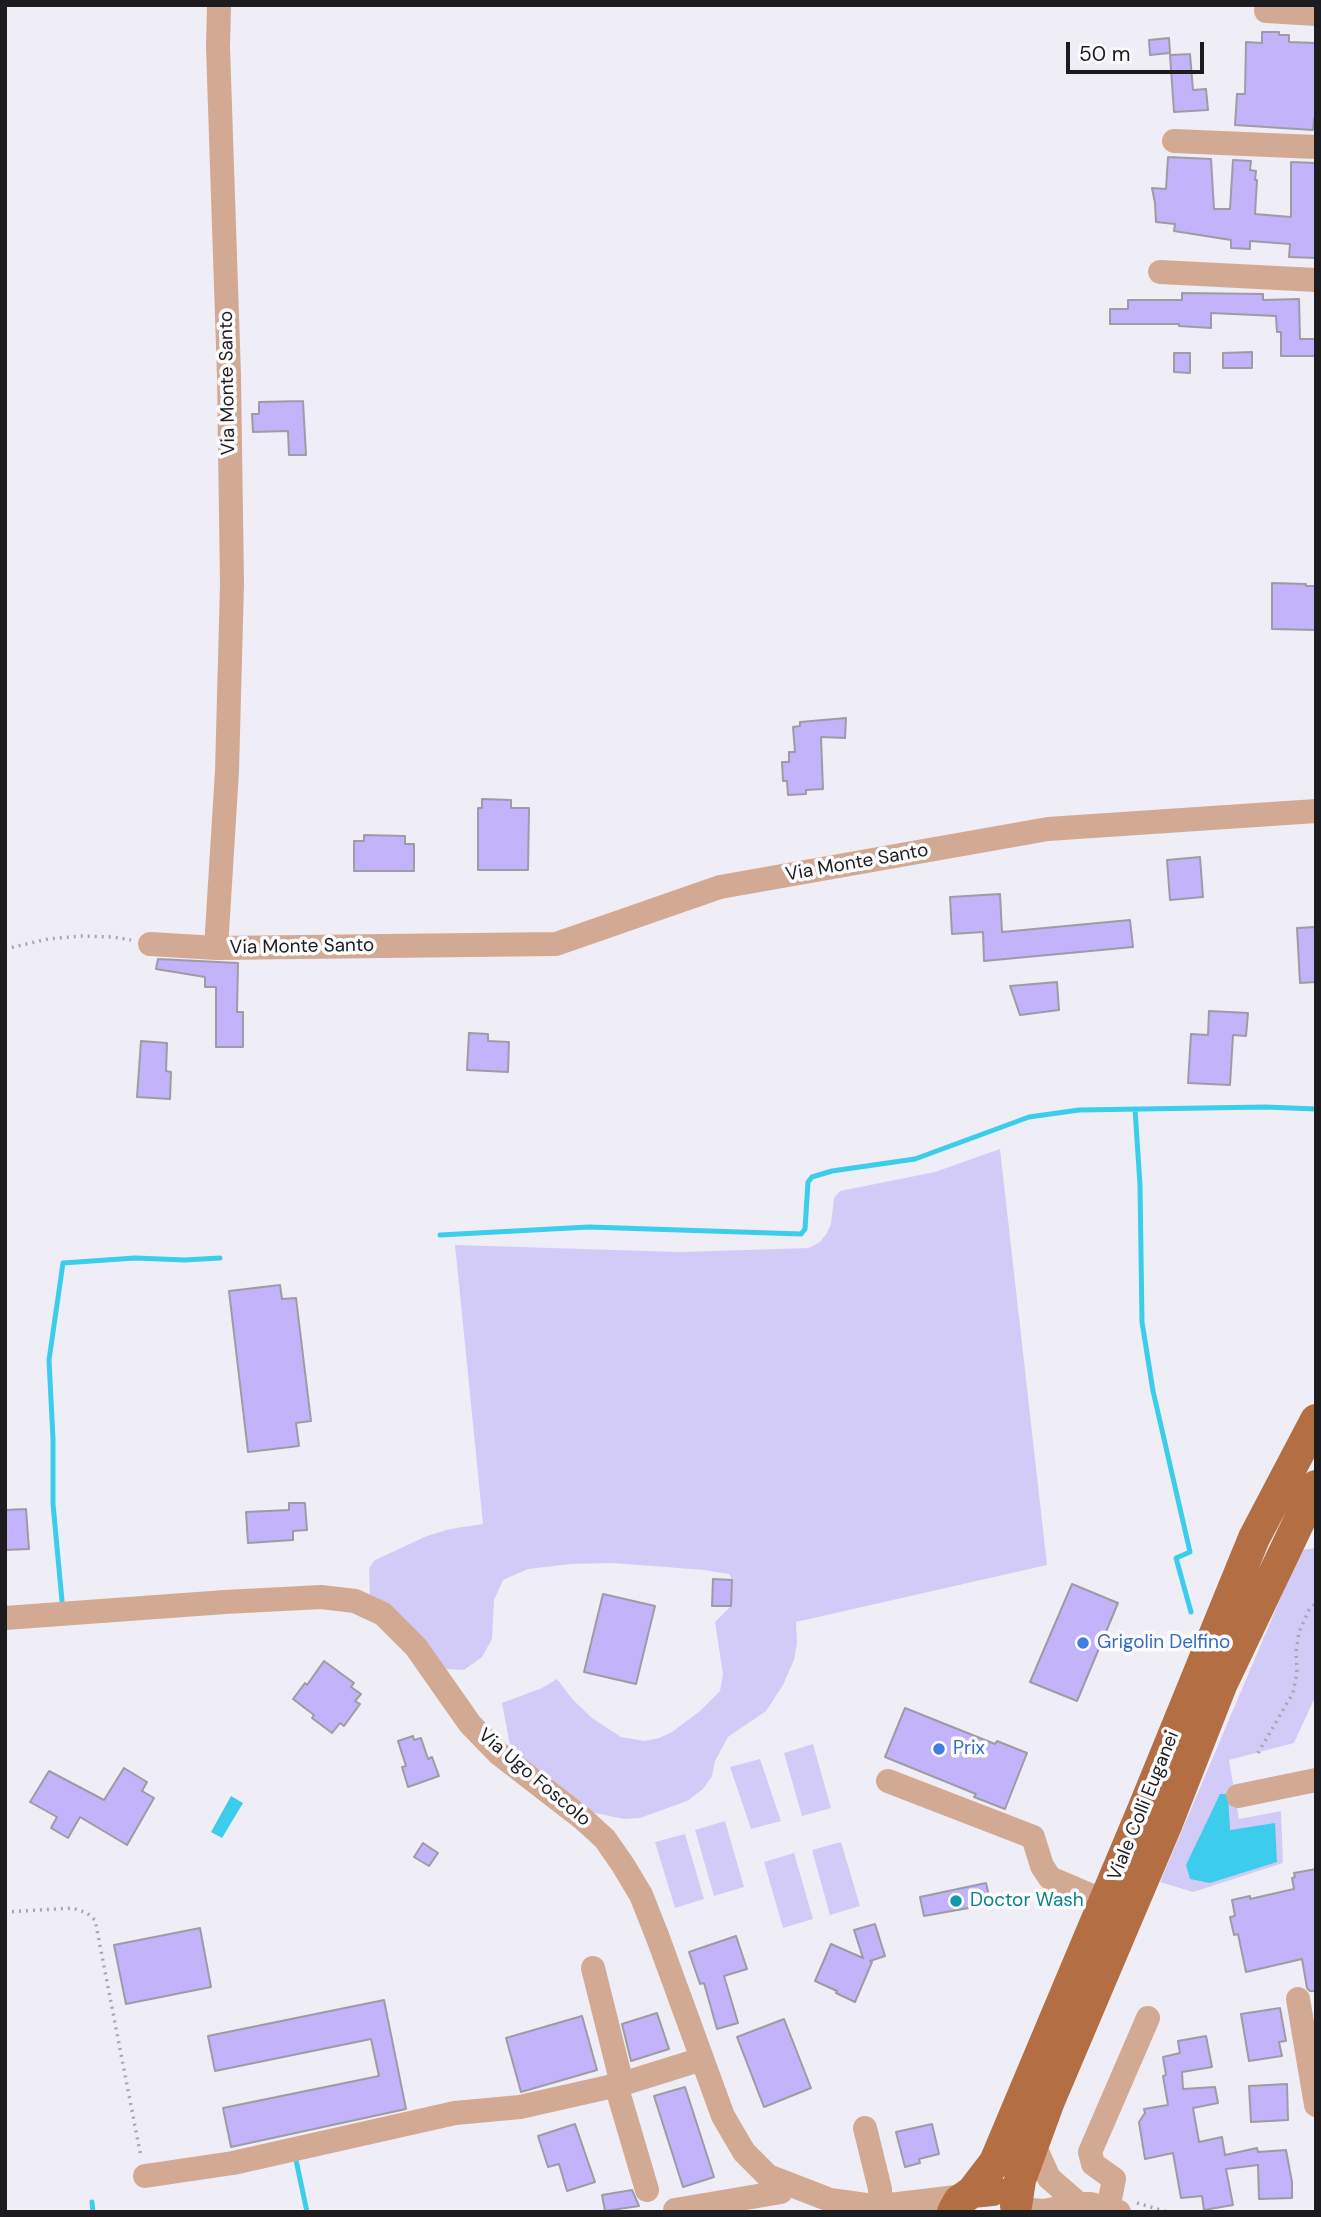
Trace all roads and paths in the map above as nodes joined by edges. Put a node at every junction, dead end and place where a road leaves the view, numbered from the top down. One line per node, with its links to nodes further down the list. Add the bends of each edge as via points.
1 (219, 5): 10 (street, Via Monte Santo, via 232,584)
2 (1266, 11): 3 (street)
3 (1316, 14)
4 (1174, 141): 5 (street)
5 (1316, 147)
6 (1160, 272): 7 (street)
7 (1316, 280)
8 (1316, 811): 10 (street, Via Monte Santo, via 1048,829 720,887 556,944)
9 (150, 944): 10 (street); 11 (path, via 82,936)
10 (216, 948)
11 (5, 950)
12 (1316, 1420): 20 (main road, Viale Colli Euganei, via 1254,1538)
13 (1316, 1486): 29 (main road, Viale Colli Euganei, via 1222,1683)
14 (1316, 1603): 16 (path, via 1299,1632 1293,1693)
15 (5, 1618): 25 (street, Via Ugo Foscolo, via 321,1597 355,1601 383,1614 416,1647 470,1724 498,1753 605,1839 641,1895)
16 (1258, 1753)
17 (1316, 1780): 19 (street)
18 (888, 1781): 20 (street, via 1033,1837 1050,1878)
19 (1238, 1796)
20 (1104, 1901): 33 (main road, Viale Colli Euganei, via 995,2162)
21 (5, 1912): 30 (path, via 73,1908 95,1920)
22 (593, 1968): 26 (street)
23 (1298, 1999): 27 (street)
24 (1148, 2018): 38 (street, via 1090,2152 1093,2164 1114,2179)
25 (702, 2059): 26 (street); 31 (street, Via Ugo Foscolo, via 723,2116 744,2152 768,2176)
26 (619, 2084): 30 (street, via 520,2107 455,2113 233,2163); 32 (street)
27 (1316, 2105)
28 (865, 2128): 34 (street, via 880,2189)
29 (1034, 2145): 35 (street, via 1049,2178); 36 (main road, Viale Colli Euganei, via 1020,2180)
30 (145, 2176)
31 (785, 2183): 34 (street, Via Ugo Foscolo, via 830,2200); 37 (street, via 780,2192)
32 (647, 2190)
33 (963, 2200): 34 (street, Via Ugo Foscolo); 36 (main road, via 989,2189 1011,2200)
34 (897, 2207)
35 (1073, 2208): 36 (street); 38 (street)
36 (1017, 2209)
37 (675, 2210)
38 (1114, 2210)

